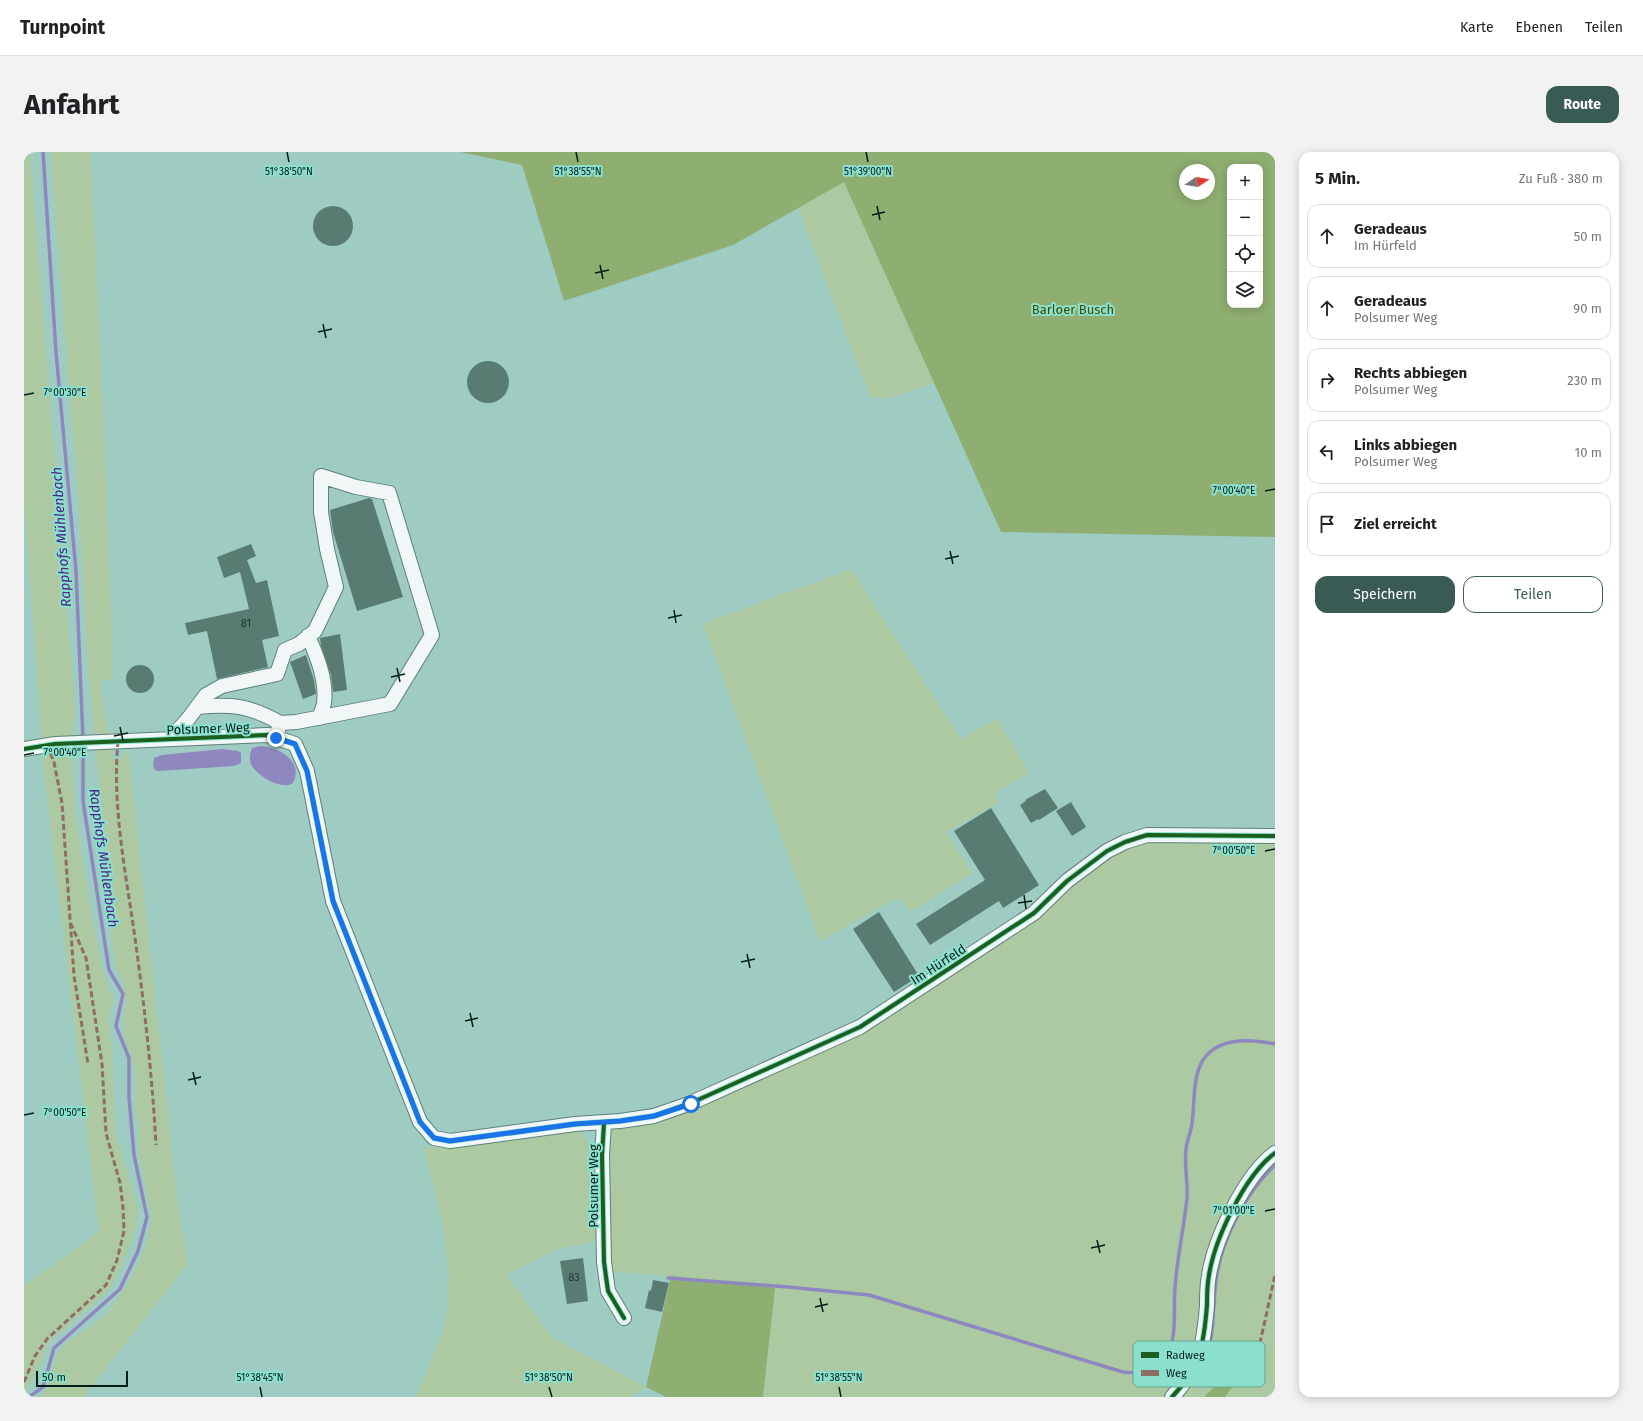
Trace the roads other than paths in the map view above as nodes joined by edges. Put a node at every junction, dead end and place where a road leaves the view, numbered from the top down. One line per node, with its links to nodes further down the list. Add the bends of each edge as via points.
1 (308, 636): 2 (street, via 299,644 285,650 278,674 222,686 206,695); 3 (street, via 317,657 324,687 324,703); 3 (street, via 315,631 336,587 321,512 322,476 356,487 389,493 432,635 390,704)
2 (196, 707): 4 (street, via 221,704 238,706 263,713); 6 (street)
3 (319, 718): 4 (street)
4 (280, 723): 5 (street)
5 (276, 738): 6 (street, Polsumer Weg, via 268,735); 9 (street, Polsumer Weg, via 295,744 307,771 333,901 420,1122 434,1138 450,1141)
6 (170, 739): 7 (street, Polsumer Weg, via 55,744)
7 (24, 749)
8 (1275, 836): 9 (street, Im Hürfeld, via 1147,835 1125,842 1108,851 1067,881 1034,913 860,1027 691,1104 654,1116)
9 (604, 1122): 11 (street, Polsumer Weg, via 604,1262 608,1292)
10 (1275, 1153): 12 (street, via 1255,1174 1236,1202 1215,1246 1209,1275)
11 (624, 1318)
12 (1203, 1341)
13 (1180, 1387): 14 (street)
14 (1172, 1397)

